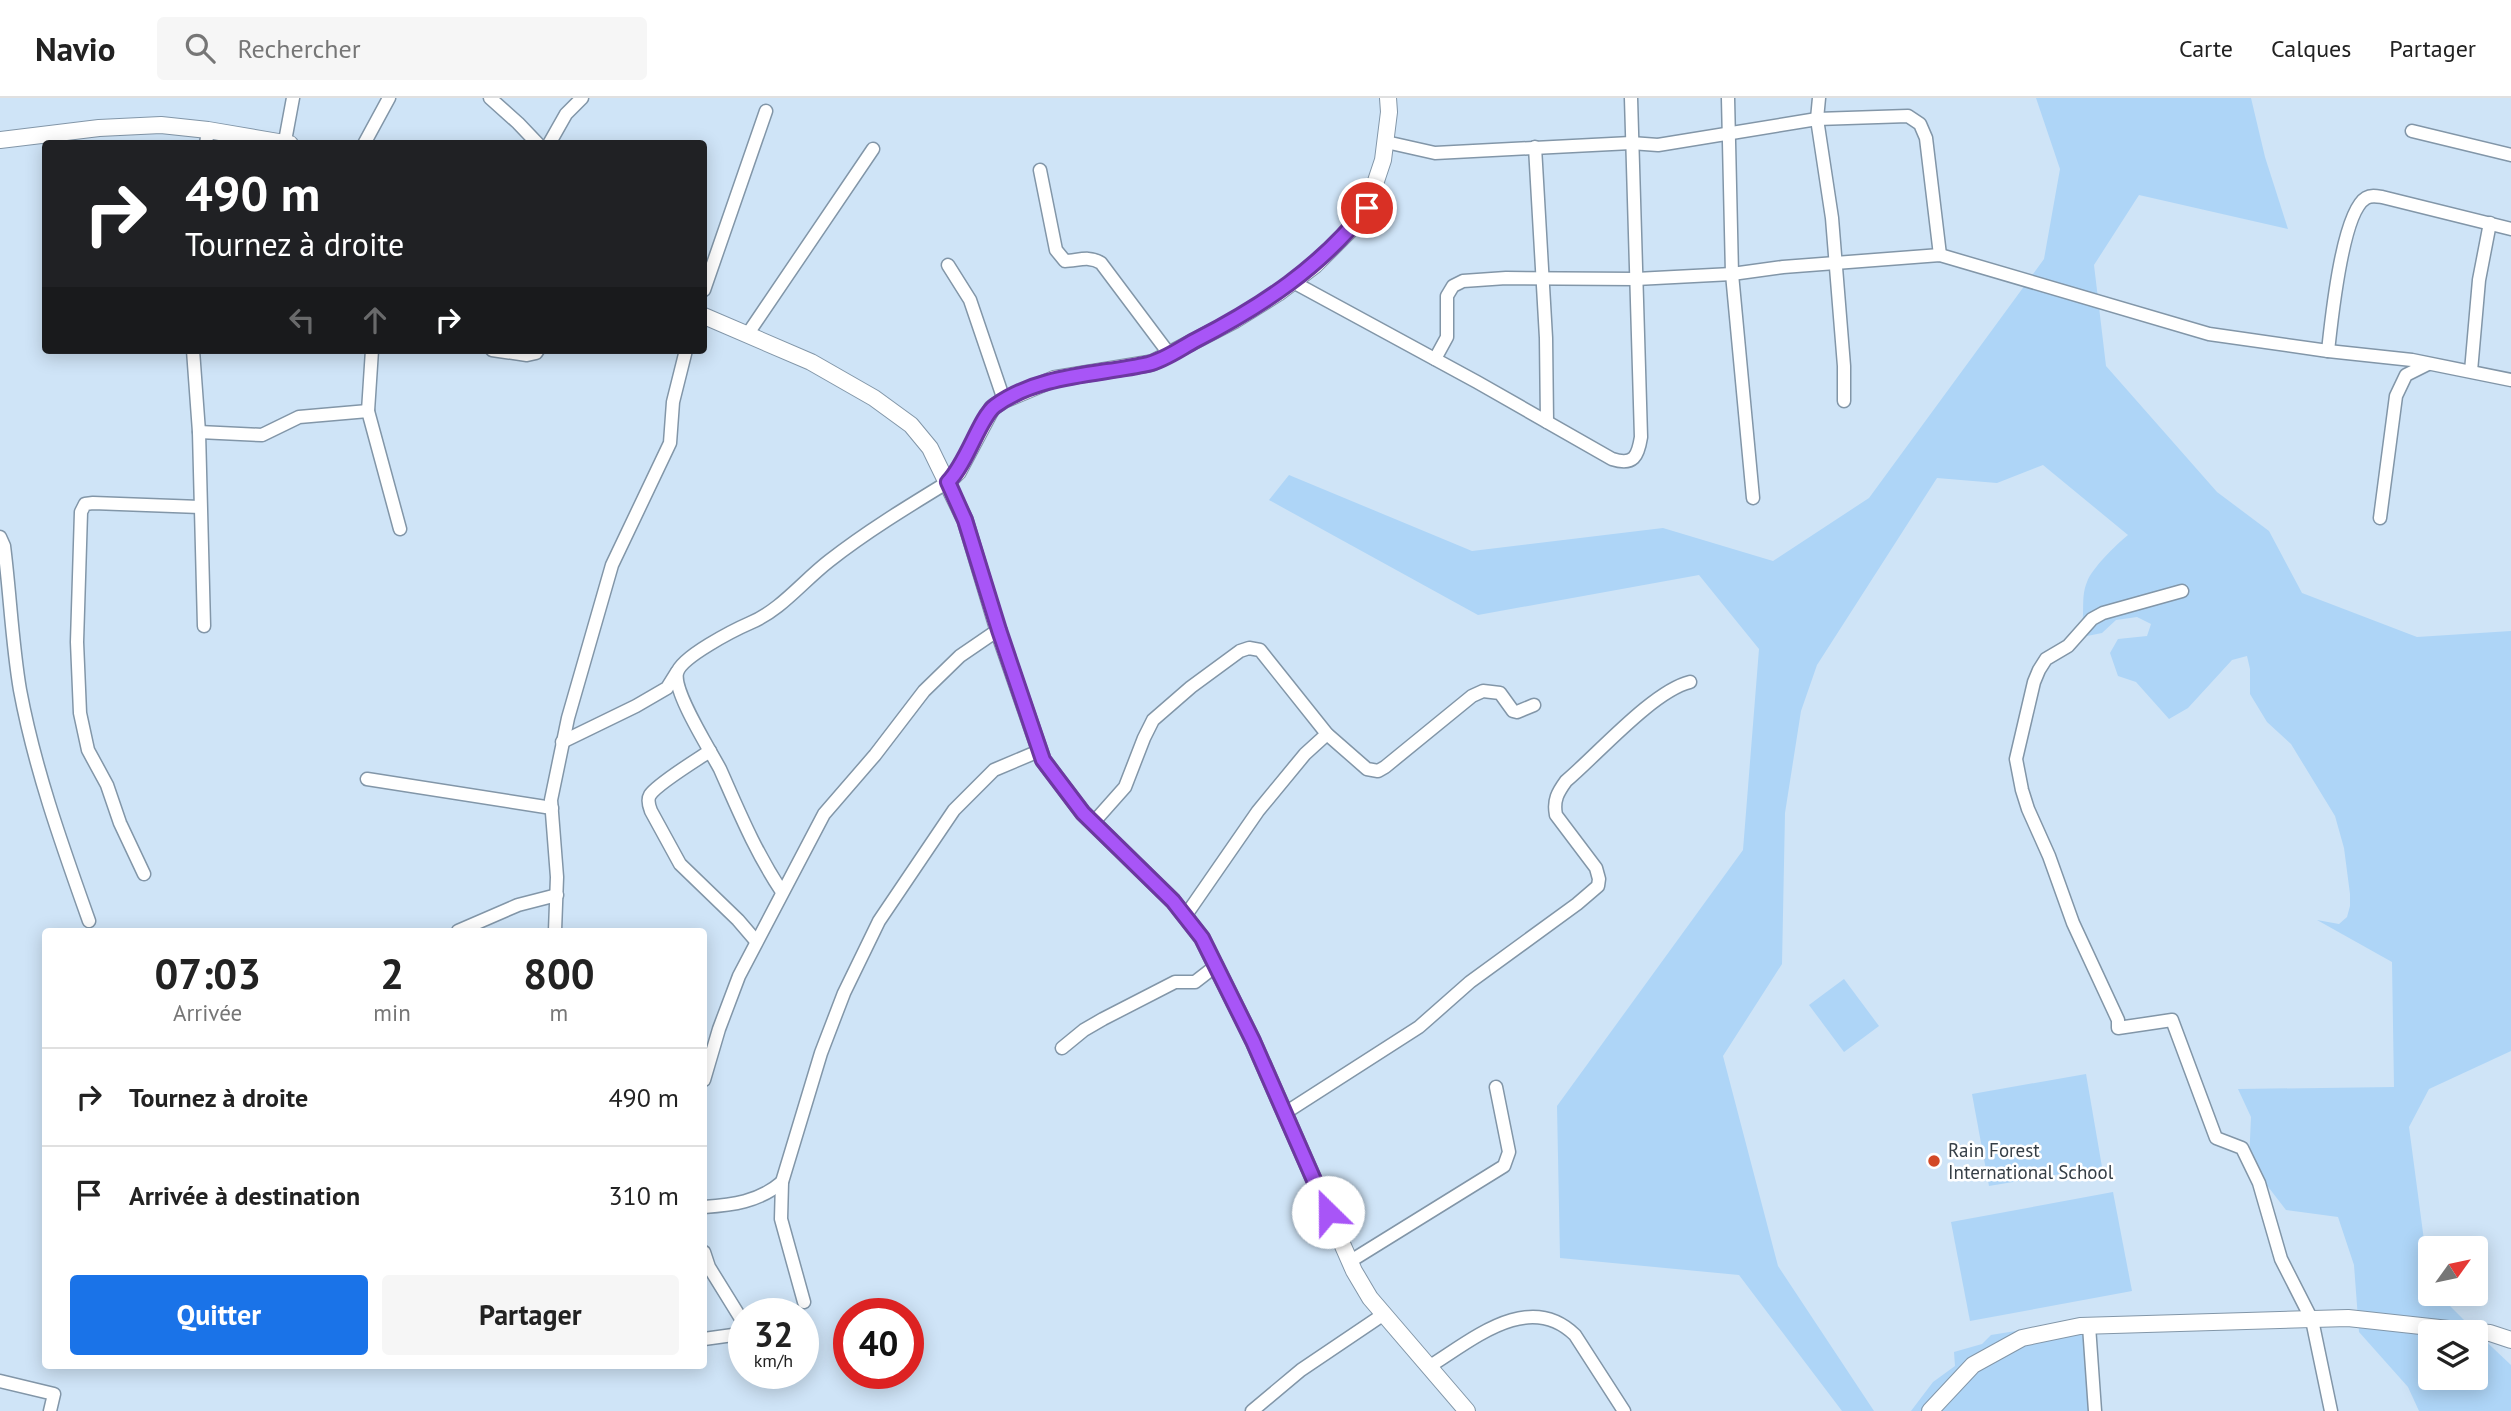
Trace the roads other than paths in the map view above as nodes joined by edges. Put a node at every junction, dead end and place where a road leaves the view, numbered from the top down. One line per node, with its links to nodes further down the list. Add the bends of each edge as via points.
1 (293, 98): 16 (street)
2 (389, 98): 17 (street)
3 (490, 98): 18 (street)
4 (582, 98): 19 (street)
5 (1388, 98): 20 (street)
6 (1631, 98): 21 (street)
7 (1728, 98): 12 (street)
8 (1819, 98): 10 (street)
9 (766, 111): 34 (street)
10 (1817, 119): 12 (street); 28 (street, via 1908,116 1920,124 1926,138); 29 (street)
11 (2412, 131): 24 (street)
12 (1729, 134): 21 (street, via 1657,145); 31 (street)
13 (207, 137): 14 (street, via 161,125); 15 (street)
14 (0, 140)
15 (255, 140)
16 (287, 140)
17 (366, 140)
18 (534, 140)
19 (551, 140)
20 (1386, 142): 22 (street, via 1435,153); 35 (street, via 1367,208 1349,231)
21 (1631, 143): 22 (street); 33 (street)
22 (1535, 147): 32 (street)
23 (873, 149): 37 (street)
24 (2511, 155)
25 (1040, 170): 42 (street, via 1060,257 1101,263)
26 (2490, 223): 27 (street); 38 (street, via 2382,197 2365,198 2355,212 2336,283); 45 (street, via 2479,280)
27 (2511, 229)
28 (1940, 255): 29 (street); 38 (street, via 2208,334)
29 (1836, 263): 31 (street); 48 (street)
30 (948, 265): 47 (street, via 970,300)
31 (1732, 274): 33 (street); 53 (street)
32 (1542, 279): 33 (street); 43 (street, via 1457,283 1447,296 1447,337); 50 (street)
33 (1636, 279): 50 (street, via 1639,451 1631,460 1620,461)
34 (707, 281)
35 (1293, 282): 42 (street); 43 (street)
36 (707, 317): 37 (street)
37 (747, 335): 52 (street, via 811,362 911,425)
38 (2328, 351): 44 (street)
39 (193, 354): 51 (street)
40 (372, 354): 49 (street)
41 (685, 354): 65 (street, via 673,402 670,443 612,565)
42 (1170, 355): 47 (street, via 1152,363 1054,379)
43 (1435, 359): 50 (street)
44 (2429, 363): 45 (street); 55 (street, via 2406,375 2396,396)
45 (2471, 372): 46 (street)
46 (2511, 380)
47 (1004, 400): 52 (street, via 992,408)
48 (1844, 401)
49 (368, 411): 51 (street, via 299,417 262,435); 56 (street)
50 (1547, 422)
51 (199, 432): 54 (street)
52 (948, 482): 60 (street, via 965,520); 61 (street, via 842,551 780,606 735,629)
53 (1753, 498)
54 (200, 507): 59 (street); 71 (street, via 93,503 85,504 81,512 80,713 88,750)
55 (2380, 518)
56 (400, 529)
57 (0, 537): 75 (street, via 31,740 46,799)
58 (2182, 591): 90 (street, via 2103,613 2068,646 2046,659 2034,682 2017,759 2018,774 2028,809 2118,1028 2172,1020 2216,1138 2242,1148 2259,1183 2281,1259)
59 (204, 626)
60 (999, 630): 67 (street); 72 (street, via 960,656 923,691 824,814)
61 (677, 671): 65 (street, via 667,688); 66 (street, via 677,684)
62 (1690, 682): 83 (street, via 1645,709 1566,780 1558,793 1556,815 1596,868 1598,886 1470,982 1419,1027)
63 (1534, 705): 64 (street, via 1513,711 1500,693 1482,691 1378,771 1367,769)
64 (1327, 734): 70 (street, via 1259,650 1240,651 1153,720 1125,787); 74 (street, via 1269,797)
65 (562, 743): 69 (street)
66 (710, 751): 72 (street, via 752,844); 78 (street, via 657,788 649,803 680,864)
67 (1039, 751): 70 (street); 84 (street, via 994,770 954,810 879,921 821,1053)
68 (367, 779): 69 (street)
69 (552, 807): 73 (street)
70 (1093, 823): 74 (street)
71 (144, 874)
72 (782, 892): 78 (street)
73 (557, 895): 76 (street, via 518,905); 77 (street)
74 (1186, 915): 79 (street)
75 (89, 921)
76 (465, 928)
77 (555, 928)
78 (756, 942): 81 (street, via 723,1018)
79 (1217, 965): 80 (street, via 1195,982 1175,982 1103,1019); 83 (street)
80 (1062, 1048)
81 (707, 1070)
82 (1496, 1087): 87 (street, via 1509,1152 1504,1166)
83 (1285, 1113): 87 (street)
84 (782, 1182): 85 (street, via 767,1195); 88 (street, via 780,1219)
85 (707, 1208)
86 (707, 1261): 94 (street, via 743,1322 740,1334)
87 (1349, 1262): 89 (street)
88 (803, 1298)
89 (1384, 1314): 96 (street); 99 (street, via 1301,1370)
90 (2312, 1320): 91 (street, via 2348,1318); 92 (street); 104 (street)
91 (2418, 1325)
92 (2089, 1326): 102 (street, via 2022,1338 1973,1365); 103 (street)
93 (2488, 1334): 95 (street)
94 (707, 1339)
95 (2511, 1340)
96 (1430, 1366): 100 (street); 101 (street, via 1514,1318 1543,1317 1575,1335)
97 (0, 1381): 98 (street, via 50,1392 55,1398)
98 (50, 1411)
99 (1252, 1411)
100 (1467, 1411)
101 (1624, 1411)
102 (1930, 1411)
103 (2095, 1411)
104 (2331, 1411)

